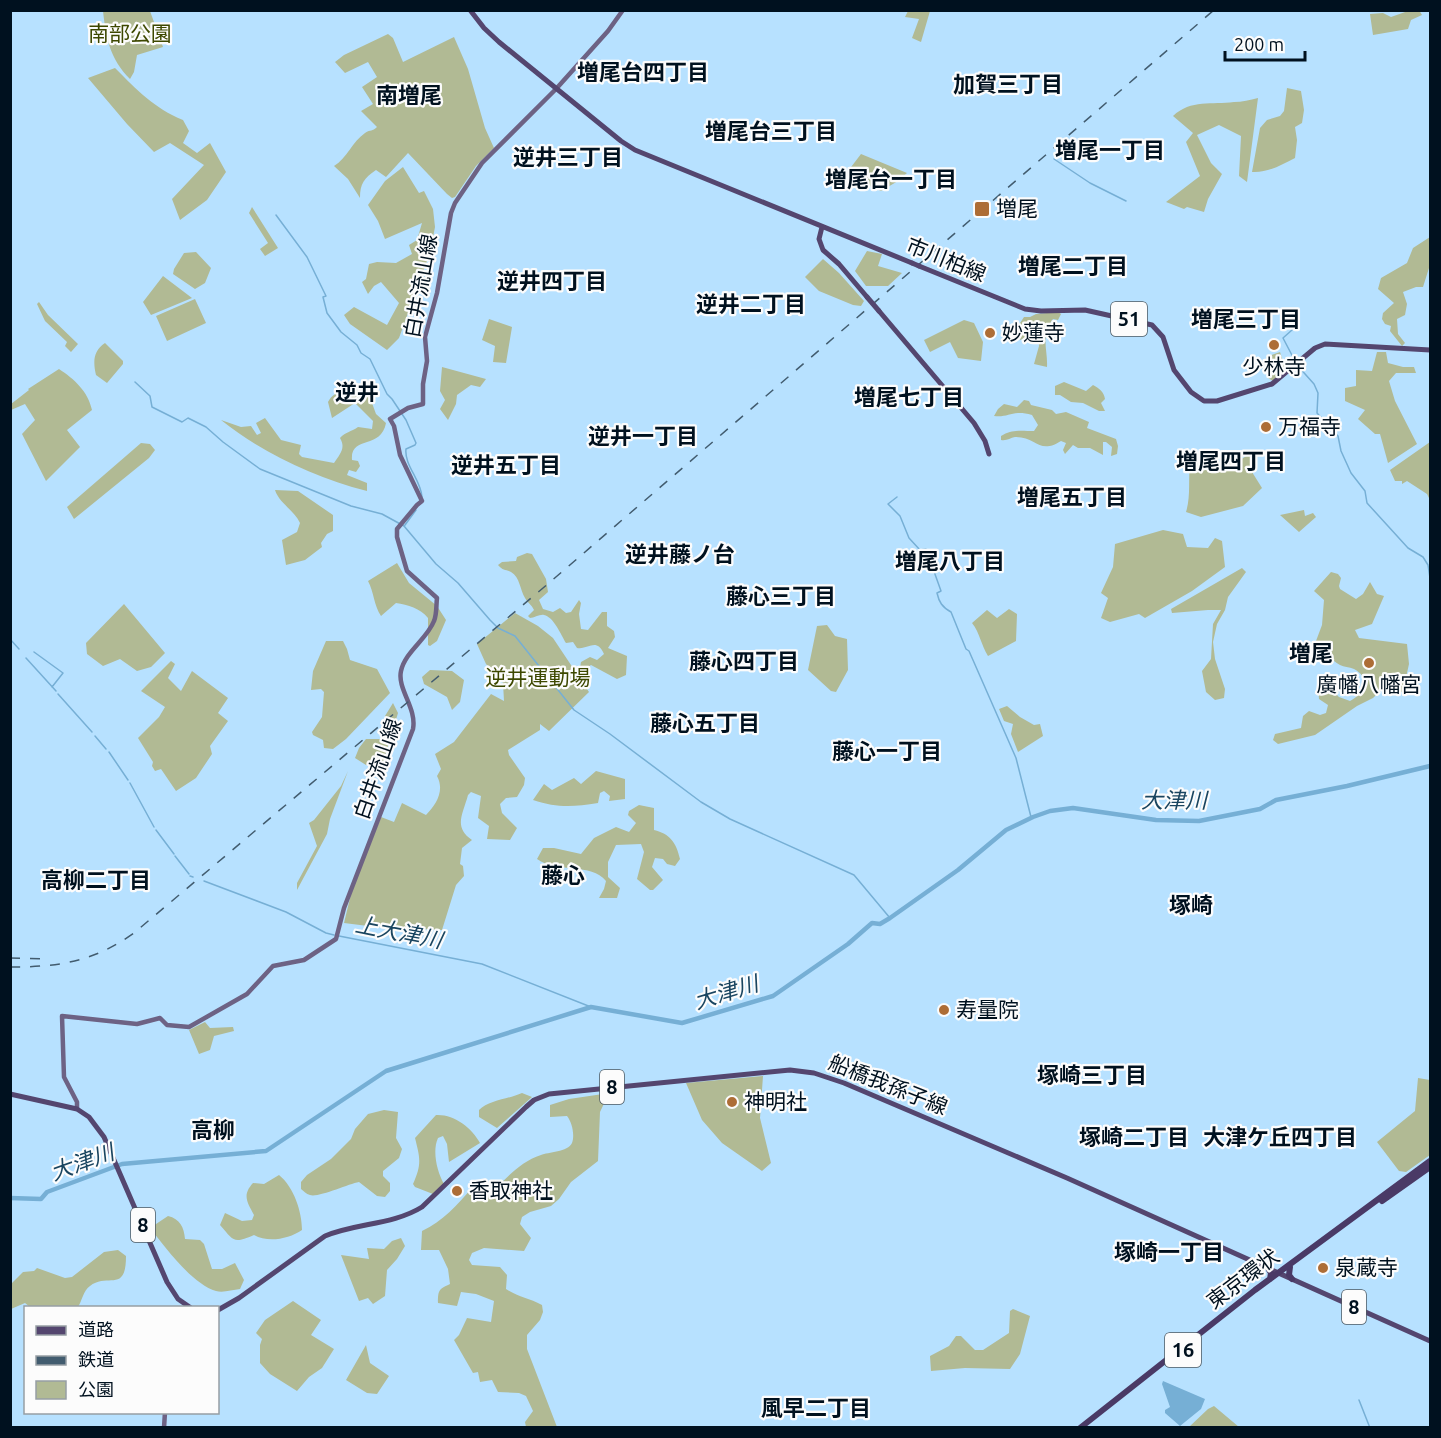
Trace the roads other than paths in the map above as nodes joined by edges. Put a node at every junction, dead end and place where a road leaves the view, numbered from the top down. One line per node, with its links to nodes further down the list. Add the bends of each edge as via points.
1 (470, 10): 3 (main road, 市川柏線 / 51, via 491,35)
2 (623, 10): 3 (main road, 白井流山線)
3 (556, 89): 4 (main road, 市川柏線 / 51, via 635,150); 8 (main road, 白井流山線, via 482,163 455,203 425,337 423,404 390,419 400,455 422,501 397,530 397,537 407,571 437,598 436,616 401,668 415,720 413,729 344,908 336,939 304,960 273,966 247,994 189,1027 167,1024 160,1018 137,1024 62,1016 64,1077)
4 (822, 227): 5 (main road, 市川柏線 / 51, bridge, via 1028,310 1079,310 1152,325 1163,337 1174,370 1193,395 1204,401 1268,386 1325,344); 6 (main road, bridge, via 819,239 823,250 974,423)
5 (1431, 350)
6 (989, 454)
7 (10, 1094): 8 (main road)
8 (77, 1109): 16 (main road, 8, via 95,1124 115,1161 172,1293)
9 (1431, 1161): 13 (highway, 東京環状 / 16)
10 (1431, 1167): 12 (highway, 東京環状 / 16)
11 (1268, 1268): 13 (main road, 船橋我孫子線 / 8); 14 (highway); 17 (main road, 船橋我孫子線 / 8, via 844,1083 814,1072 790,1070 541,1097 422,1207 403,1216 324,1236)
12 (1290, 1268): 13 (highway, 東京環状 / 16); 15 (highway)
13 (1280, 1273): 14 (highway, 東京環状 / 16); 15 (main road, 船橋我孫子線 / 8); 20 (highway, 東京環状 / 16)
14 (1270, 1279): 19 (highway, 東京環状 / 16)
15 (1292, 1279): 18 (main road, 船橋我孫子線 / 8)
16 (183, 1306)
17 (219, 1309)
18 (1431, 1341)
19 (1080, 1428)
20 (1086, 1428)

